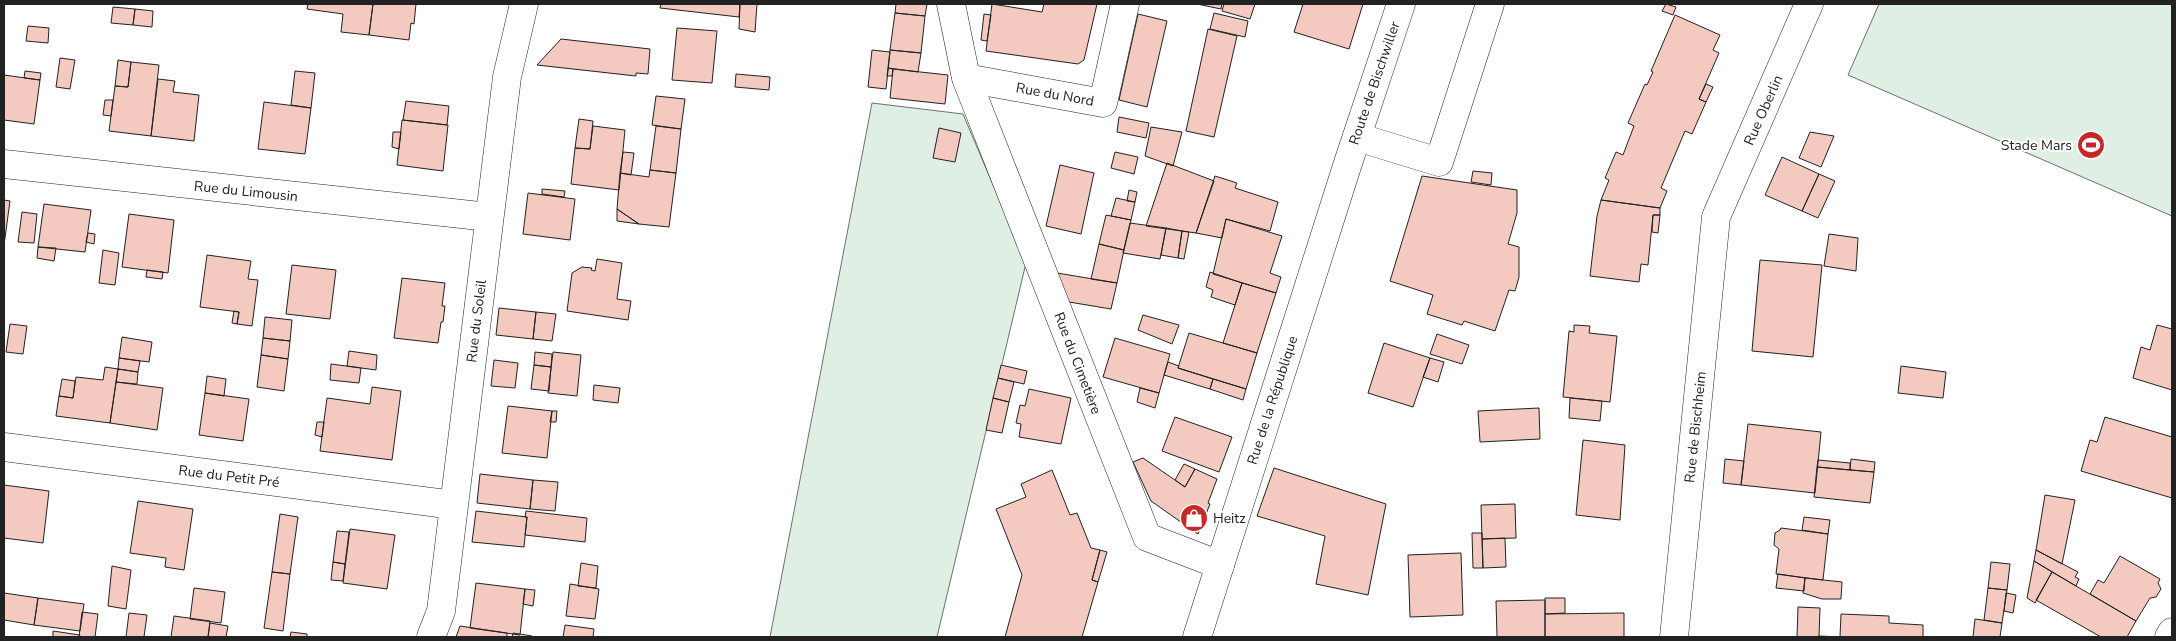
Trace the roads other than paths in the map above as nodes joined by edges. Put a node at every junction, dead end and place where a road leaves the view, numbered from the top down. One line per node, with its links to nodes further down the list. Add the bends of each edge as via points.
1 (524, 4): 11 (street, Rue du Soleil, via 507,77)
2 (951, 4): 7 (street, Rue du Cimetière)
3 (1125, 4): 7 (street, Rue du Nord, via 1103,102)
4 (1401, 4): 8 (street, Route de Bischwiller)
5 (1490, 4): 8 (street, via 1439,162)
6 (1809, 4): 12 (street, Rue Oberlin)
7 (966, 78): 15 (street, Rue du Cimetière, via 1147,537)
8 (1357, 137): 9 (street, Route de Bischwiller)
9 (1348, 163): 15 (street, Rue de la République)
10 (4, 164): 11 (street, Rue du Limousin)
11 (489, 217): 14 (street, Rue du Soleil)
12 (1716, 217): 19 (street, Rue de Bischheim)
13 (4, 447): 14 (street, Rue du Petit Pré)
14 (454, 505): 18 (street, Rue du Soleil, via 441,611)
15 (1220, 565): 17 (street, Rue de la République)
16 (2172, 632): 20 (street)
17 (1203, 636)
18 (430, 637)
19 (1674, 637)
20 (2169, 637)

